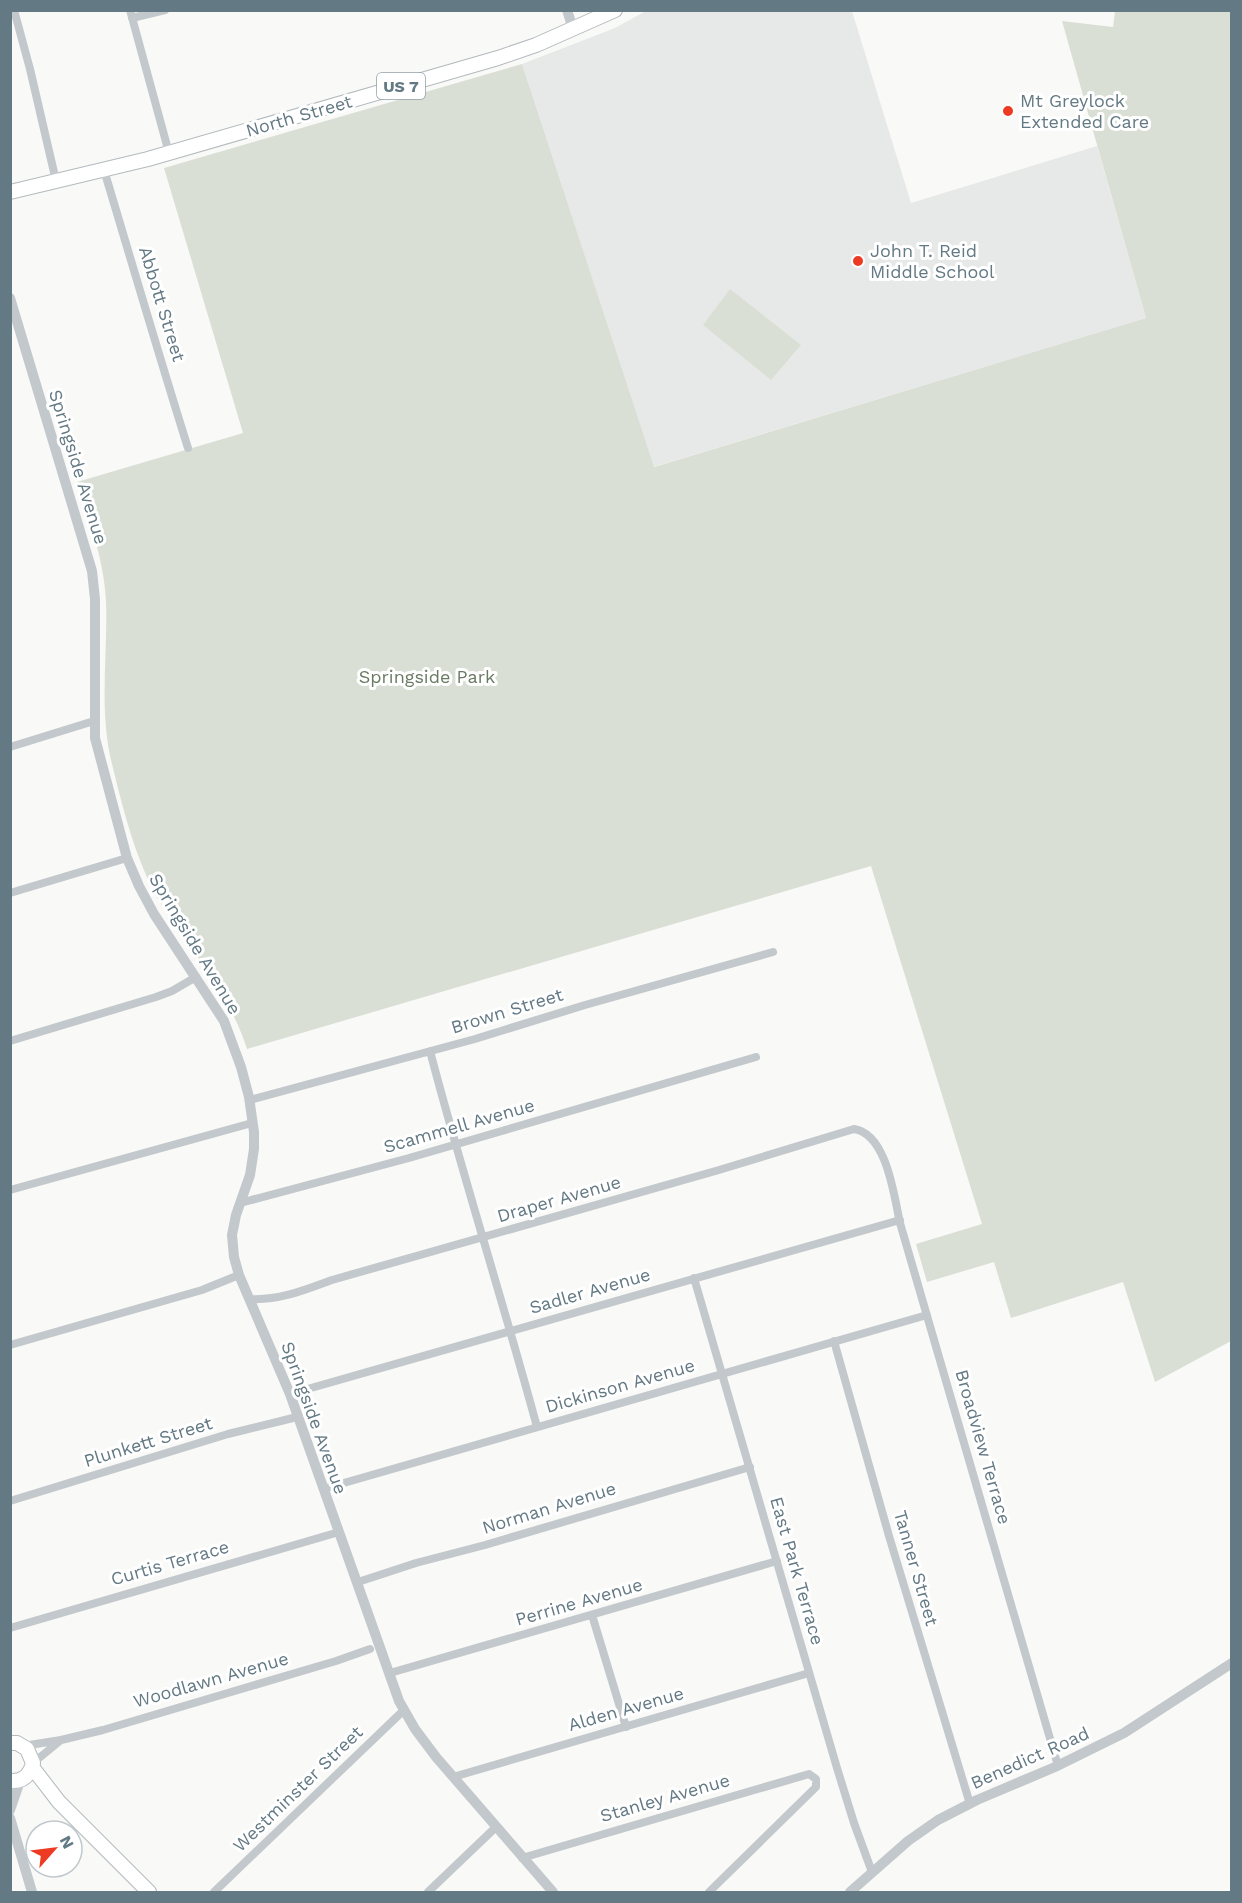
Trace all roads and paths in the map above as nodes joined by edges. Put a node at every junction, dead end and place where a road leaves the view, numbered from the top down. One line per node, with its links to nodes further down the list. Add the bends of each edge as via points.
1 (14, 10): 9 (street)
2 (165, 10): 5 (street)
3 (567, 10): 6 (street)
4 (615, 10): 6 (main road, North Street / US 7)
5 (131, 14): 7 (street)
6 (573, 29): 7 (main road, North Street / US 7, via 498,58)
7 (169, 153): 8 (main road, North Street / US 7)
8 (104, 170): 9 (main road, North Street / US 7); 12 (street, Abbott Street)
9 (56, 181): 10 (main road, North Street / US 7)
10 (10, 192)
11 (10, 298): 13 (street, Springside Avenue, via 92,571)
12 (188, 448)
13 (94, 721): 14 (street); 15 (street, Springside Avenue, via 99,757)
14 (10, 747)
15 (127, 858): 16 (street); 18 (street, Springside Avenue, via 154,914)
16 (10, 893)
17 (773, 952): 20 (street, Brown Street)
18 (196, 977): 19 (street, via 156,997); 22 (street, Springside Avenue, via 224,1021)
19 (10, 1041)
20 (430, 1051): 22 (street, Brown Street); 25 (street)
21 (756, 1057): 25 (street, Scammell Avenue)
22 (249, 1100): 23 (street, Springside Avenue)
23 (252, 1123): 26 (street); 27 (street, Springside Avenue, via 254,1149)
24 (874, 1140): 28 (street, Broadview Terrace, via 892,1185); 29 (street, Draper Avenue, via 863,1130 854,1129)
25 (455, 1144): 27 (street, Scammell Avenue); 29 (street)
26 (10, 1190)
27 (240, 1203): 30 (street, Springside Avenue, via 232,1235)
28 (900, 1220): 31 (street, Sadler Avenue); 33 (street, Broadview Terrace)
29 (484, 1237): 32 (street, Draper Avenue, via 272,1299); 34 (street)
30 (239, 1275): 32 (street, Springside Avenue); 36 (street, via 202,1290)
31 (694, 1278): 34 (street, Sadler Avenue); 37 (street, East Park Terrace)
32 (249, 1299): 38 (street, Springside Avenue)
33 (927, 1315): 35 (street, Dickinson Avenue); 58 (street, Broadview Terrace)
34 (511, 1331): 38 (street, Sadler Avenue); 40 (street)
35 (834, 1341): 37 (street, Dickinson Avenue); 62 (street, Tanner Street)
36 (10, 1345)
37 (722, 1374): 40 (street, Dickinson Avenue); 41 (street, East Park Terrace)
38 (290, 1394): 39 (street, Springside Avenue)
39 (297, 1417): 42 (street, Springside Avenue); 43 (street, Plunkett Street, via 228,1434)
40 (537, 1427): 42 (street, Dickinson Avenue)
41 (750, 1467): 45 (street, East Park Terrace); 46 (street, Norman Avenue)
42 (323, 1489): 44 (street, Springside Avenue)
43 (10, 1501)
44 (339, 1532): 46 (street, Springside Avenue); 48 (street, Curtis Terrace)
45 (777, 1561): 47 (street, Perrine Avenue); 52 (street, East Park Terrace)
46 (358, 1582): 51 (street, Springside Avenue)
47 (592, 1615): 51 (street, Perrine Avenue); 54 (street)
48 (10, 1628)
49 (370, 1649): 55 (street, Woodlawn Avenue)
50 (1232, 1664): 58 (street, Benedict Road, via 1124,1732)
51 (390, 1673): 53 (street, Springside Avenue)
52 (809, 1673): 54 (street, Alden Avenue); 67 (street, East Park Terrace)
53 (404, 1710): 59 (street, Springside Avenue); 70 (street, Westminster Street)
54 (626, 1727): 59 (street, Alden Avenue)
55 (62, 1740): 56 (street, Woodlawn Avenue); 57 (street, Woodlawn Avenue)
56 (14, 1744): 57 (main road, via 30,1753)
57 (33, 1765): 60 (main road); 61 (main road)
58 (1058, 1766): 62 (street, Benedict Road)
59 (453, 1777): 65 (street, Springside Avenue)
60 (18, 1780): 61 (main road); 63 (street)
61 (58, 1802): 69 (main road)
62 (970, 1804): 67 (street, Benedict Road, via 921,1831)
63 (10, 1810)
64 (10, 1818): 68 (street)
65 (496, 1827): 66 (street, Springside Avenue); 71 (street)
66 (522, 1858): 72 (street, Springside Avenue); 73 (street, Stanley Avenue, via 809,1774 816,1779 816,1787)
67 (872, 1872): 74 (street, Benedict Road)
68 (32, 1893)
69 (149, 1893)
70 (214, 1893)
71 (428, 1893)
72 (553, 1893)
73 (709, 1893)
74 (850, 1893)

